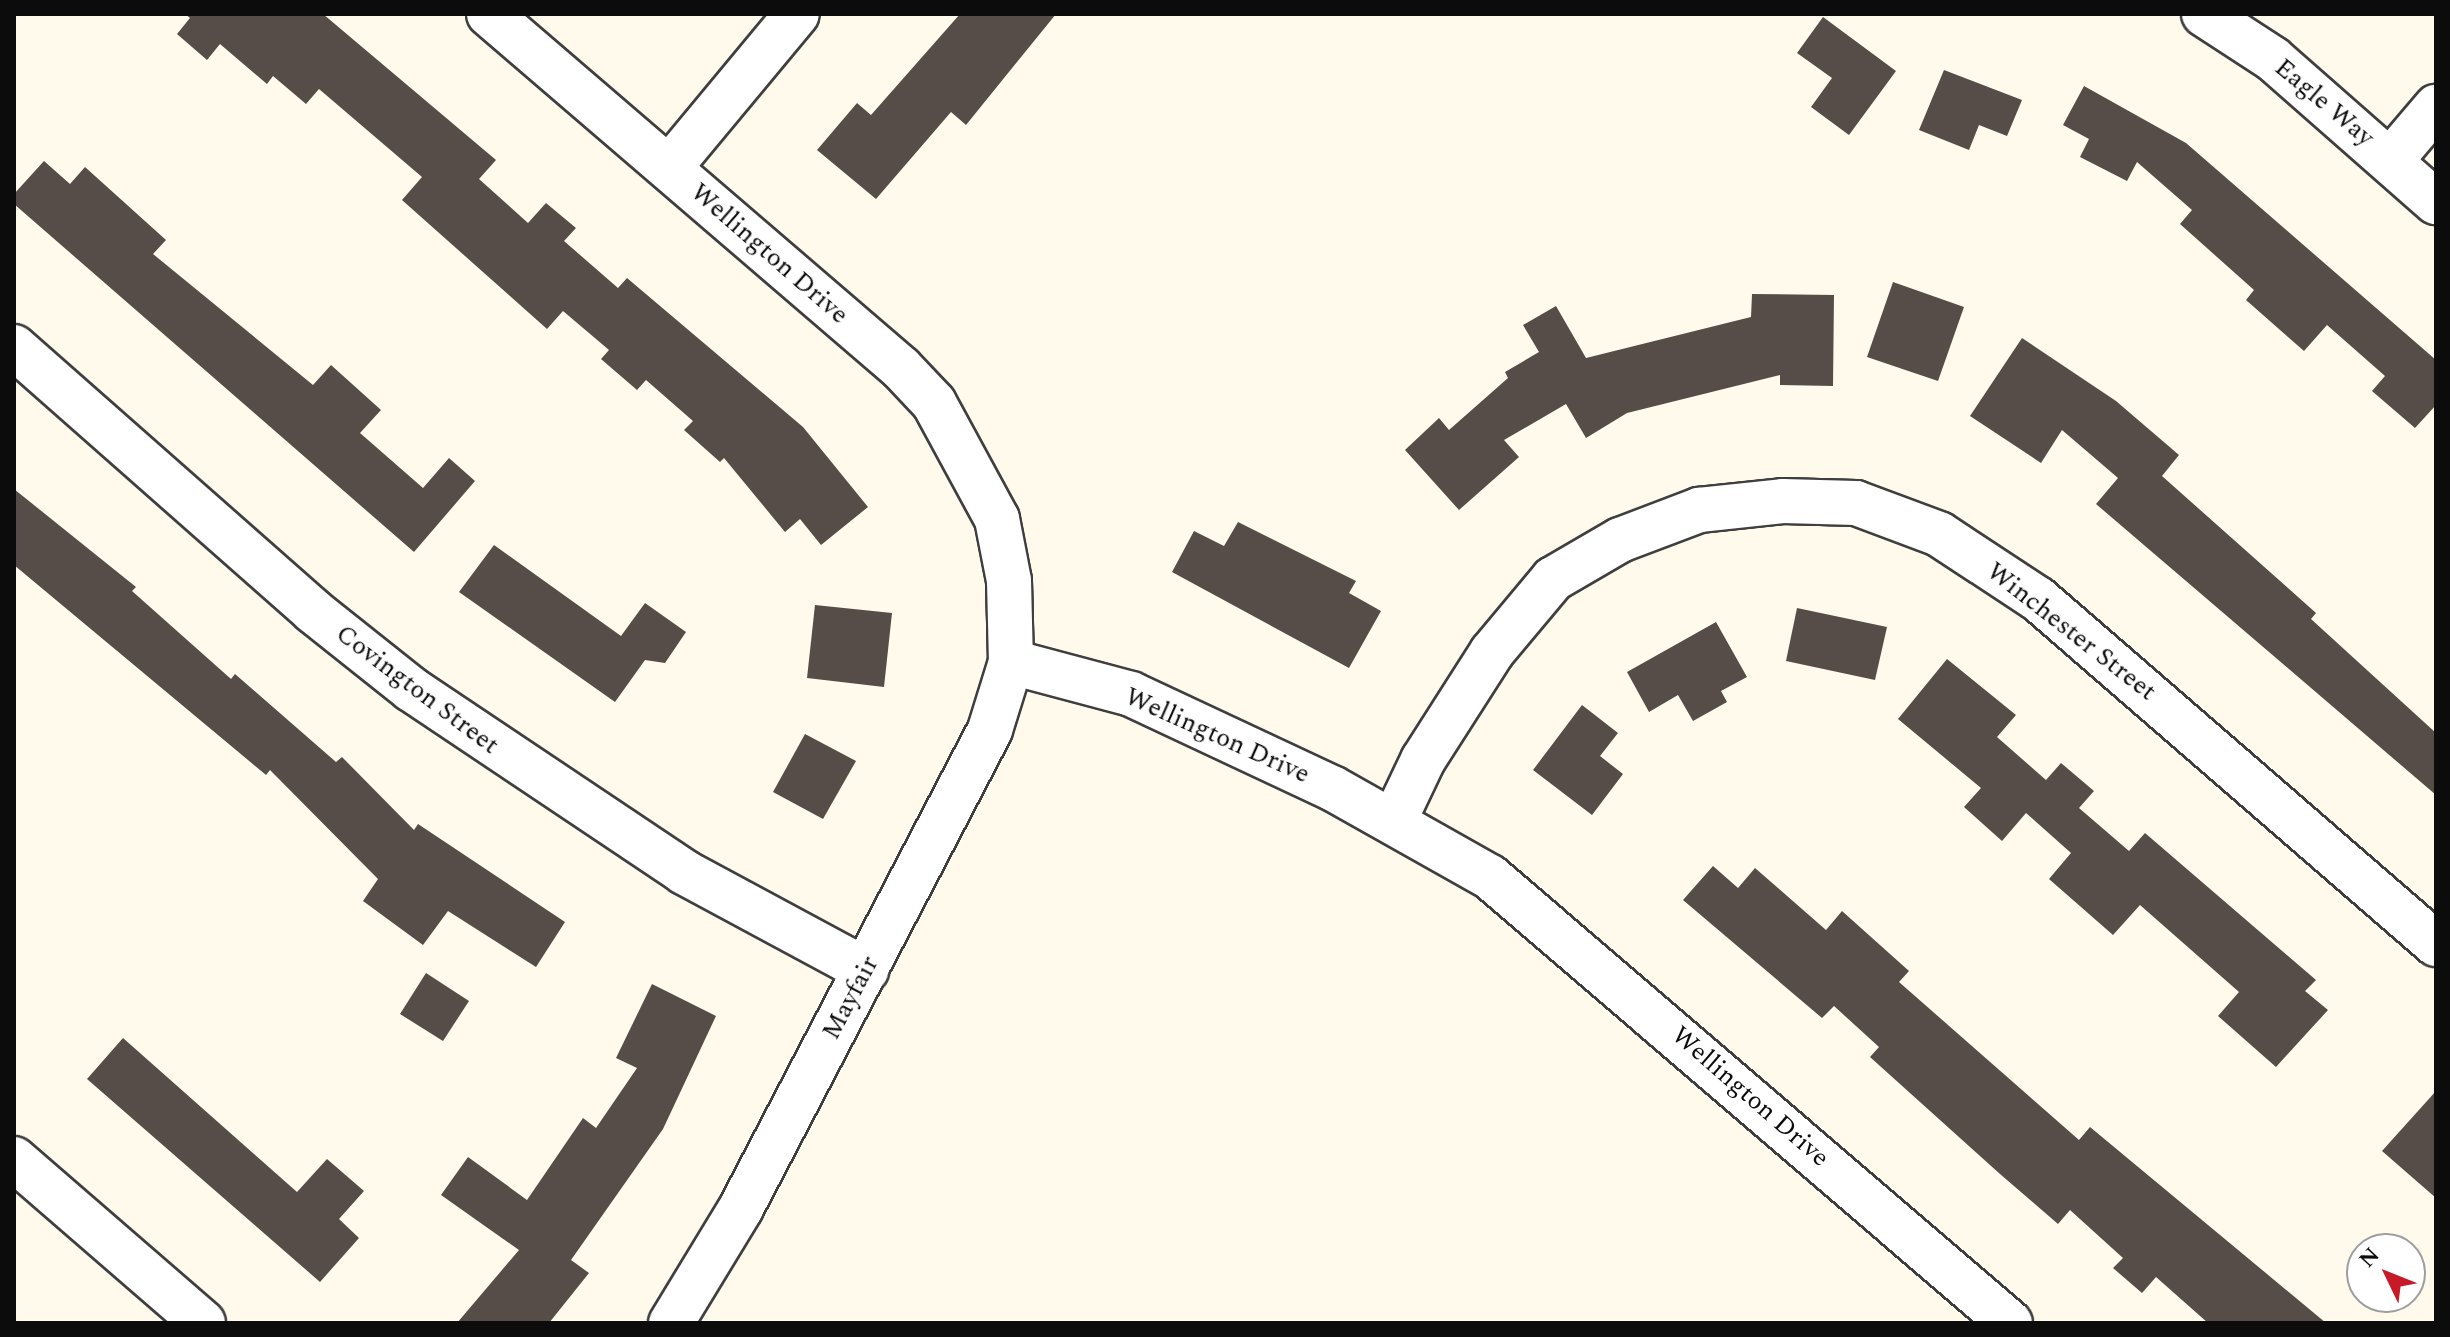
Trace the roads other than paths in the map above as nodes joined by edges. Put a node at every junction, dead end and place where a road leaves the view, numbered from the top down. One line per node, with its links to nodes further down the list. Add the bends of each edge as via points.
1 (489, 14): 6 (street, Wellington Drive)
2 (797, 14): 6 (street)
3 (2204, 14): 5 (street, Eagle Way, via 2273,59)
4 (2436, 107): 5 (street)
5 (2391, 160): 7 (street, Eagle Way)
6 (669, 168): 9 (street, Wellington Drive, via 934,403 997,519 1009,581)
7 (2436, 202)
8 (14, 347): 12 (street, Covington Street, via 301,601 411,689 684,872)
9 (1011, 662): 10 (street, Wellington Drive, via 1131,694); 12 (street, Mayfair, via 990,730)
10 (1394, 821): 11 (street, Winchester Street, via 1423,760 1492,652 1553,579 1620,540 1699,510 1783,501 1856,503 1939,534 2038,599); 16 (street, Wellington Drive, via 1490,877 1552,926)
11 (2436, 944)
12 (866, 970): 15 (street, Mayfair, via 741,1208)
13 (14, 1159): 14 (street)
14 (203, 1323)
15 (671, 1323)
16 (2010, 1323)

